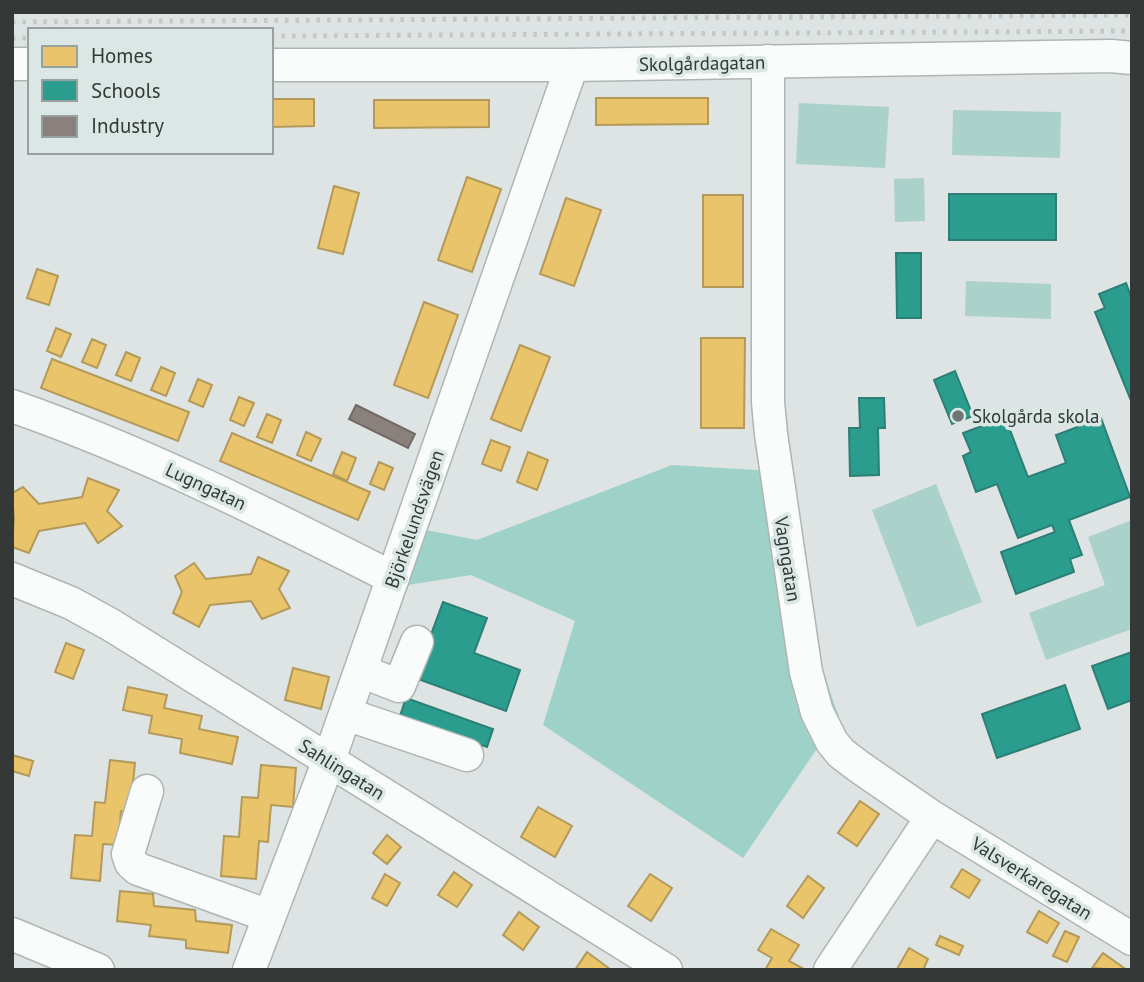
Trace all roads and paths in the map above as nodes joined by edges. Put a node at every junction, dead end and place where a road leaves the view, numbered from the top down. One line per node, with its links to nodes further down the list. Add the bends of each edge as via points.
1 (1132, 58): 2 (street, Skolgårdagatan)
2 (768, 61): 4 (street, Skolgårdagatan); 14 (street, Vagngatan, via 768,402 806,672 817,712 841,753)
3 (273, 65): 4 (street, Skolgårdagatan)
4 (572, 65): 6 (street, Björkelundsvägen)
5 (12, 406): 6 (street, Lugngatan, via 123,448)
6 (393, 578): 9 (street, Björkelundsvägen)
7 (12, 579): 12 (street, Sahlingatan, via 111,625)
8 (417, 642): 9 (street, via 399,686)
9 (361, 671): 10 (street, Björkelundsvägen)
10 (346, 714): 11 (street); 12 (street, Björkelundsvägen)
11 (467, 755)
12 (329, 761): 15 (street, Björkelundsvägen); 20 (street, Sahlingatan)
13 (147, 792): 15 (street, via 128,855 131,863)
14 (932, 817): 16 (street, Valsverkaregatan); 21 (street)
15 (270, 916): 19 (street, Björkelundsvägen)
16 (1128, 928)
17 (12, 934): 18 (street)
18 (98, 970)
19 (249, 970)
20 (666, 970)
21 (830, 970)

